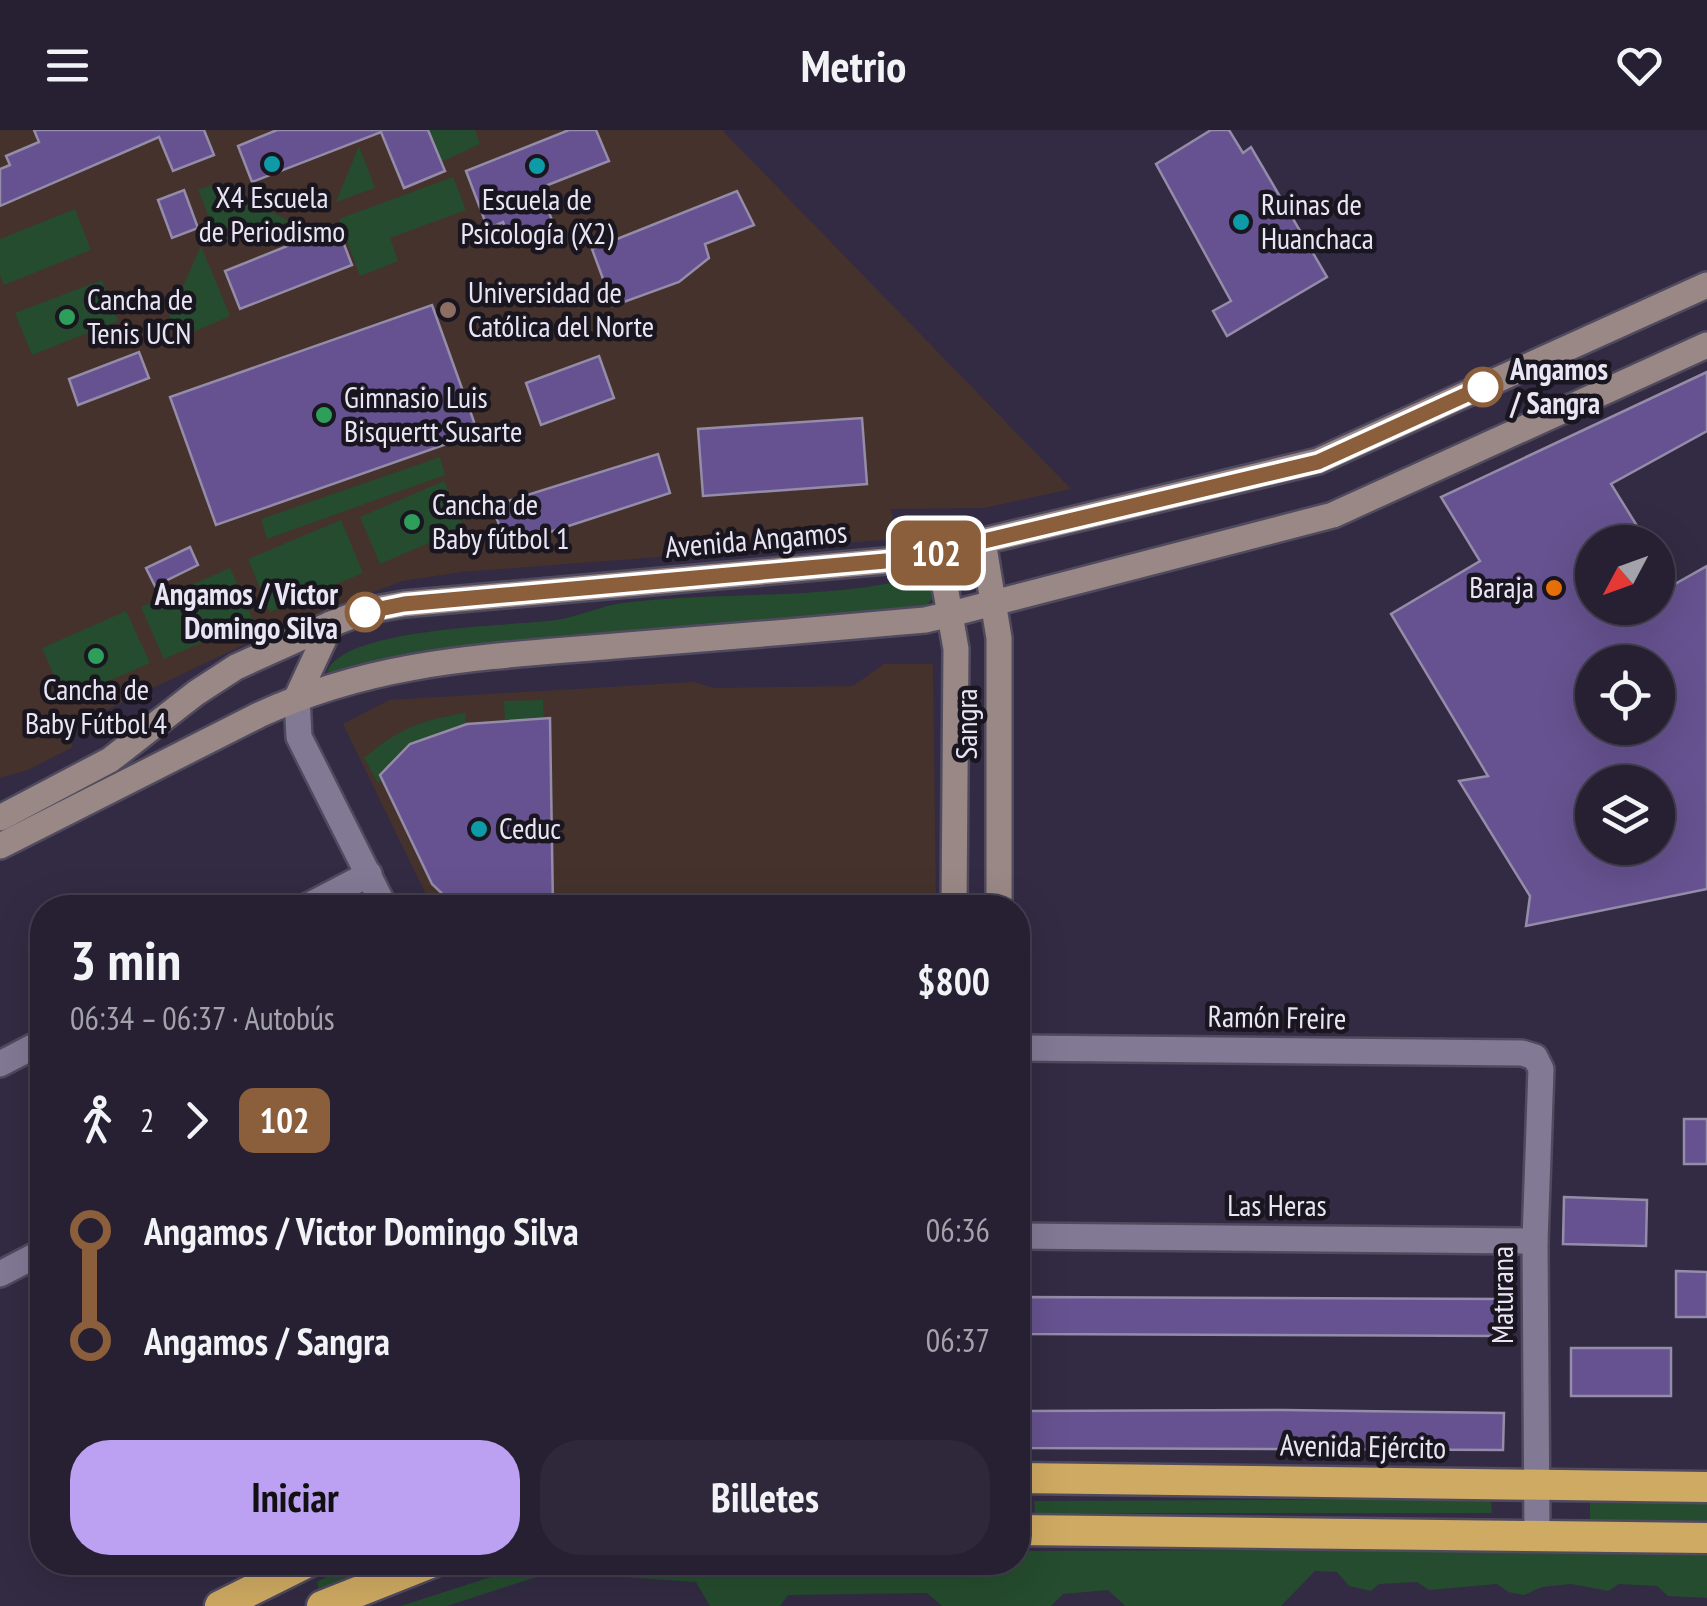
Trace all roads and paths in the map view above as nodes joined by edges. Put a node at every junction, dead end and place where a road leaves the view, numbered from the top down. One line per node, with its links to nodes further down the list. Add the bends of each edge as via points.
1 (1707, 285): 3 (main road, Avenida Angamos, via 1318,462)
2 (1707, 346): 5 (main road, via 1333,515)
3 (983, 541): 4 (main road, Avenida Angamos); 5 (main road, Sangra)
4 (940, 552): 6 (main road, Sangra); 7 (main road, Avenida Angamos, via 404,604)
5 (993, 602): 6 (main road); 15 (main road, Sangra, via 999,638)
6 (951, 614): 8 (main road, via 474,658 361,676); 14 (main road, Sangra)
7 (330, 624): 8 (main road); 9 (main road, Avenida Angamos, via 236,667 110,760)
8 (297, 697): 10 (main road); 11 (street, via 299,737)
9 (0, 818)
10 (0, 846)
11 (368, 874): 12 (street); 13 (street)
12 (328, 895)
13 (378, 895)
14 (954, 895)
15 (1000, 895)
16 (30, 1048): 19 (street)
17 (1030, 1048): 18 (street, Ramón Freire)
18 (1536, 1057): 21 (street, Maturana, via 1542,1069)
19 (0, 1064)
20 (1030, 1236): 21 (street, Las Heras)
21 (1535, 1241): 25 (street, Maturana)
22 (30, 1258): 23 (street)
23 (0, 1274)
24 (1030, 1478): 25 (highway, Avenida Ejército)
25 (1536, 1484): 26 (highway, Avenida Ejército); 28 (street, Maturana)
26 (1707, 1487)
27 (1030, 1530): 28 (highway)
28 (1537, 1535): 29 (highway)
29 (1707, 1538)
30 (282, 1575): 32 (highway)
31 (400, 1575): 33 (highway)
32 (220, 1606)
33 (322, 1606)

